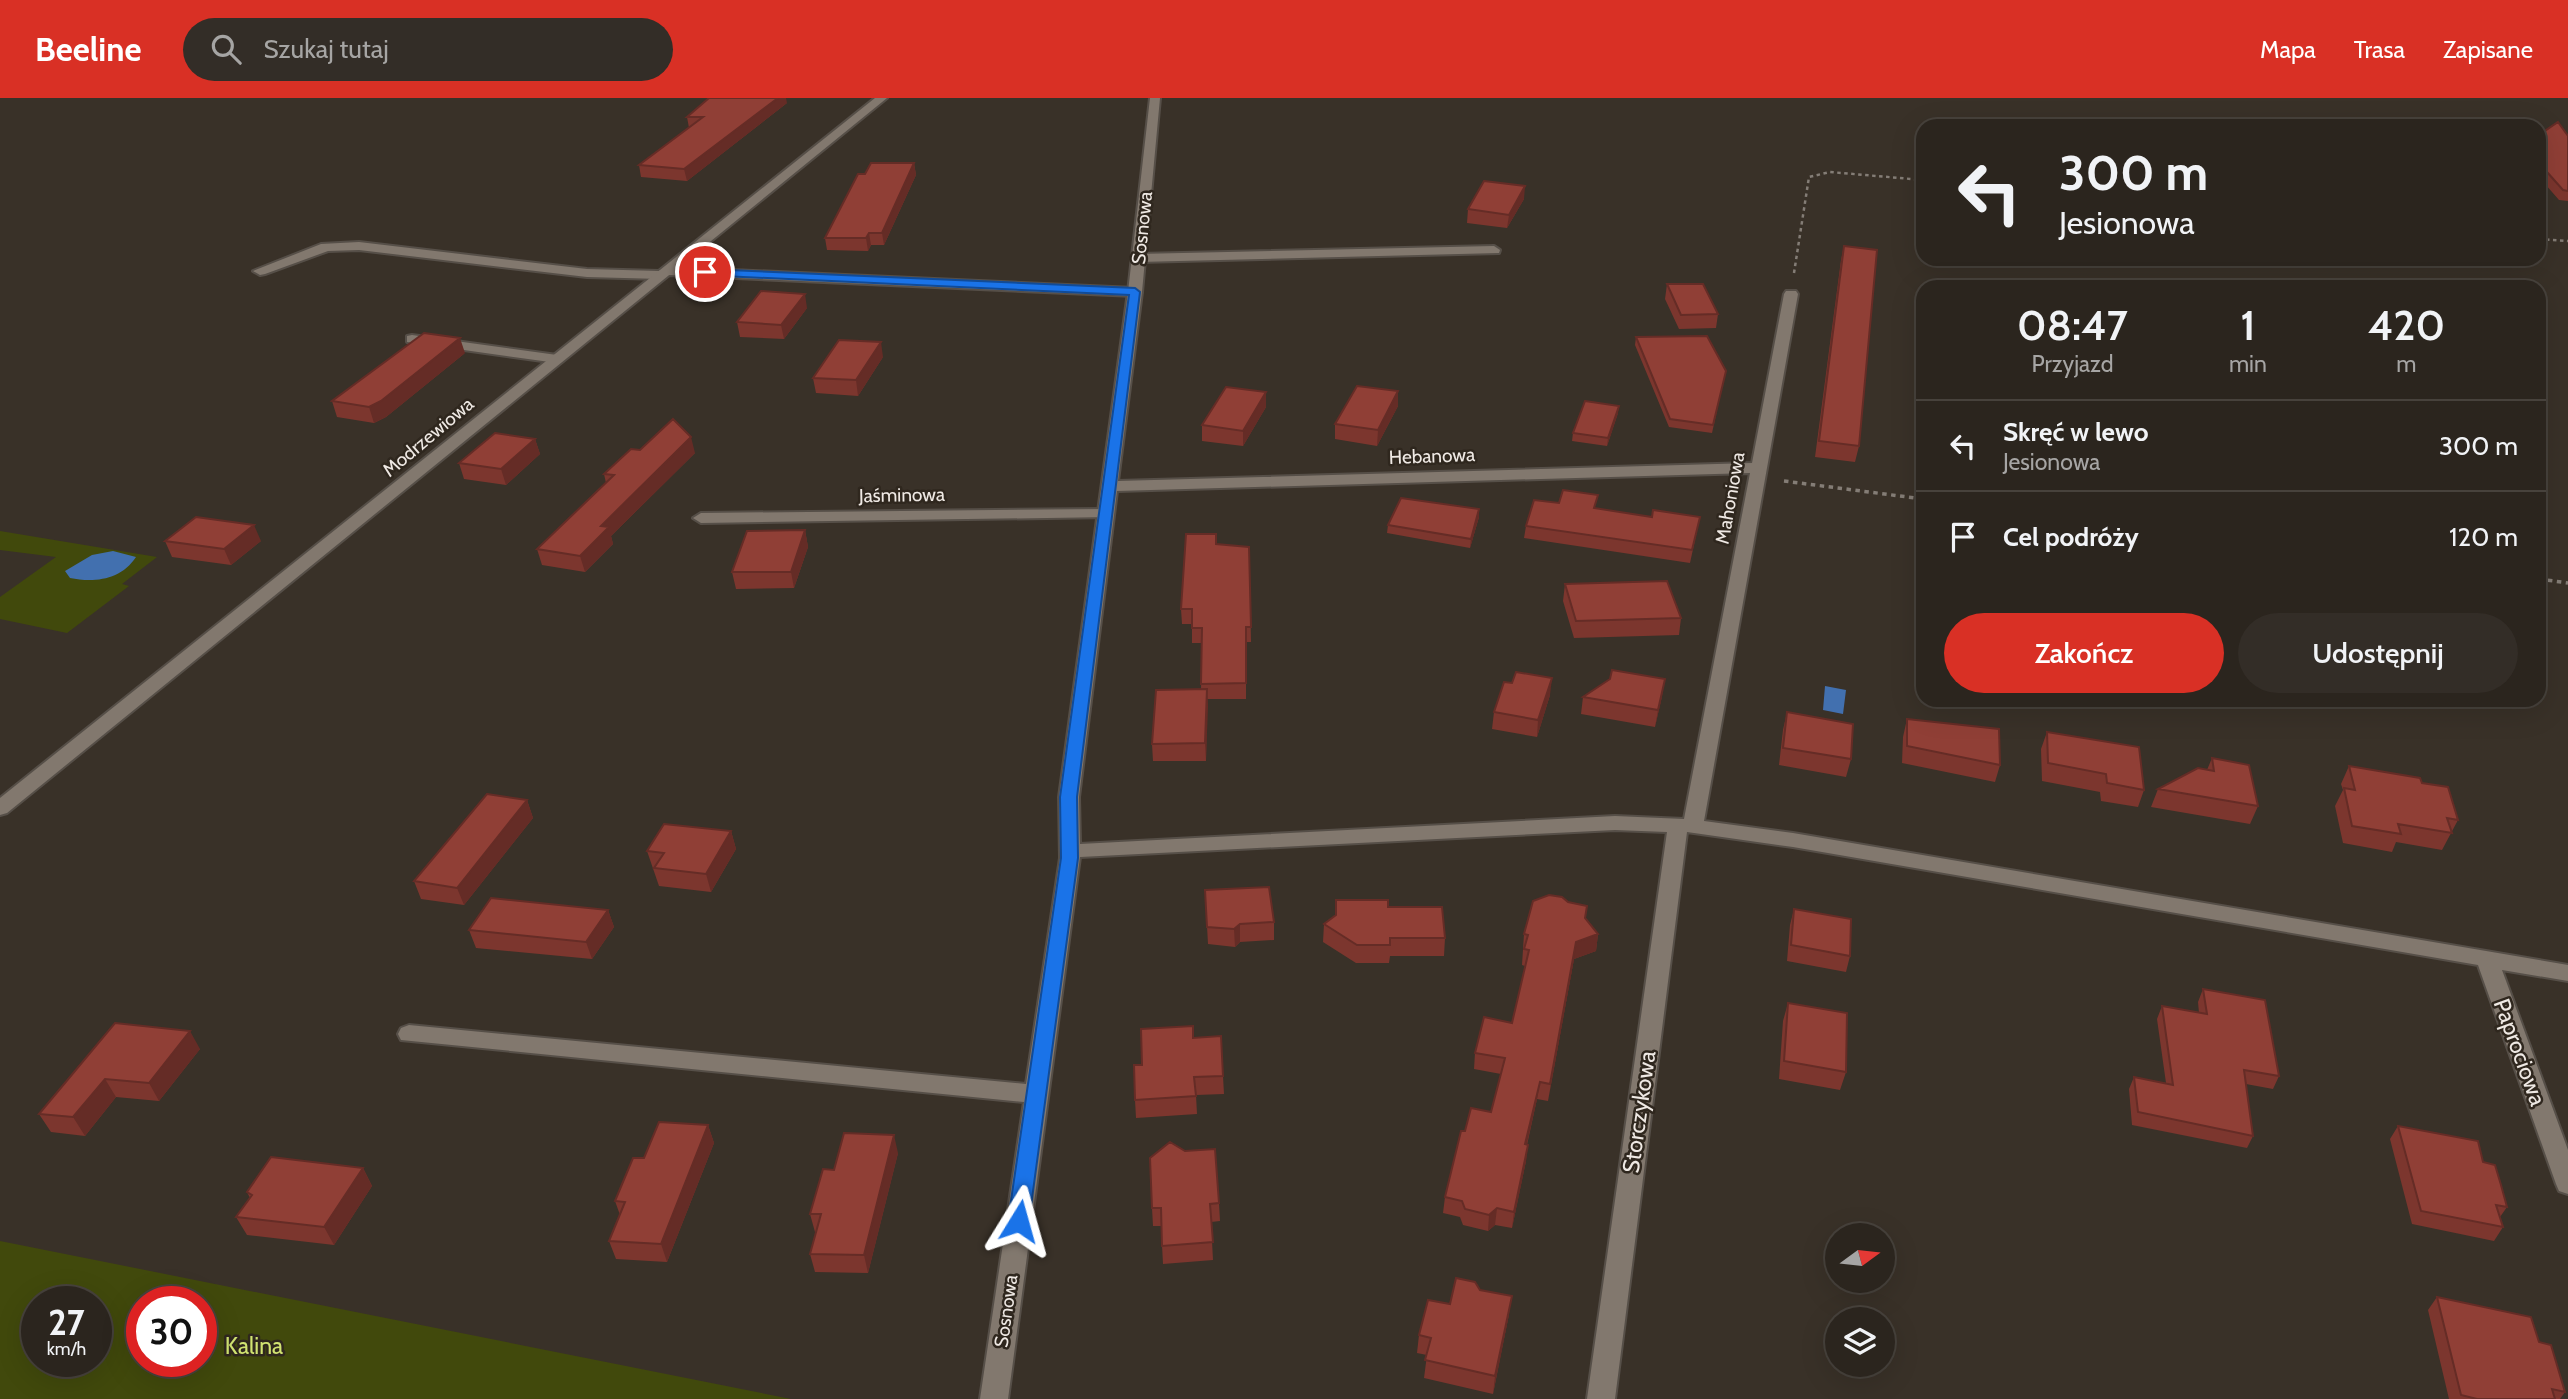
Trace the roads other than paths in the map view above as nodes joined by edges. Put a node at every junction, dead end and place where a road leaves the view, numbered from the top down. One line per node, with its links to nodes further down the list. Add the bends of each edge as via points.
1 (882, 98): 6 (street, Modrzewiowa)
2 (1155, 98): 4 (street, Sosnowa)
3 (1494, 250): 4 (street)
4 (1138, 258): 7 (street, Sosnowa)
5 (260, 271): 6 (street, via 326,247 359,246 587,273)
6 (664, 273): 7 (street); 10 (street, Modrzewiowa)
7 (1135, 292): 12 (street, Sosnowa)
8 (1791, 294): 11 (street, Mahoniowa)
9 (412, 339): 10 (street)
10 (557, 359): 15 (street, Modrzewiowa)
11 (1756, 472): 12 (street, Hebanowa); 16 (street, Mahoniowa)
12 (1108, 486): 13 (street, Sosnowa)
13 (1104, 514): 14 (street, Jaśminowa); 17 (street, Sosnowa, via 1069,797)
14 (701, 518)
15 (0, 808)
16 (1685, 826): 17 (street, via 1602,823); 18 (street, via 1912,859); 24 (street, Storczykowa)
17 (1070, 850): 21 (street, Sosnowa)
18 (2487, 959): 19 (street); 22 (street, Paprociowa)
19 (2568, 973)
20 (409, 1034): 21 (street)
21 (1037, 1094): 23 (street, Sosnowa)
22 (2568, 1184)
23 (994, 1399)
24 (1601, 1399)

